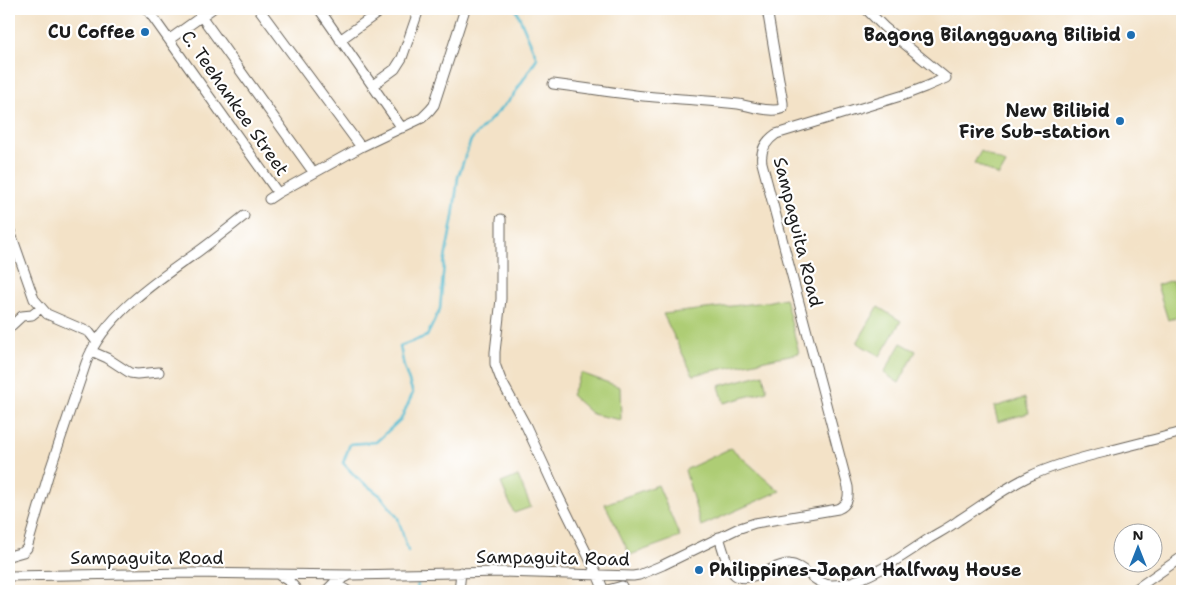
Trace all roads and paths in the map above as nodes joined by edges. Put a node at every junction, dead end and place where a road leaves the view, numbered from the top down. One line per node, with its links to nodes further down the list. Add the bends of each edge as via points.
1 (148, 9): 11 (street, C. Teehankee Street)
2 (212, 9): 10 (street)
3 (259, 9): 16 (street)
4 (319, 9): 12 (street)
5 (384, 9): 12 (street)
6 (419, 9): 14 (street, via 402,58 395,69)
7 (465, 9): 15 (street, via 434,105 422,118)
8 (767, 9): 13 (street, via 783,103 779,110)
9 (866, 9): 29 (street, Sampaguita Road, via 946,78 904,95 776,134 762,150 761,156 844,470 848,493 846,504 838,509 756,524)
10 (199, 13): 11 (street); 17 (street)
11 (170, 39): 18 (street, C. Teehankee Street)
12 (340, 40): 14 (street)
13 (553, 84)
14 (373, 85): 15 (street)
15 (402, 128): 16 (street)
16 (361, 147): 17 (street)
17 (314, 173): 18 (street)
18 (278, 193): 19 (street)
19 (269, 199)
20 (244, 216): 25 (street, via 137,298)
21 (501, 218): 34 (street, via 501,299 495,364)
22 (9, 228): 23 (street, via 34,299)
23 (41, 308): 24 (street, via 32,315 22,316); 25 (street, via 47,314 89,332)
24 (9, 328)
25 (96, 341): 26 (street)
26 (91, 351): 27 (street, via 130,373); 30 (street, via 48,476 30,542 23,552)
27 (159, 372)
28 (1182, 432): 29 (street, via 1050,467 1012,485 899,558 843,584 822,583 800,568 787,564 754,576 736,576)
29 (719, 537): 37 (street, Sampaguita Road, via 664,565 639,575)
30 (9, 556)
31 (1182, 557): 45 (street)
32 (461, 572): 34 (street, Sampaguita Road); 35 (street, Sampaguita Road); 43 (street)
33 (276, 574): 35 (street, Sampaguita Road); 36 (street, Sampaguita Road); 40 (street)
34 (597, 574): 37 (street, Sampaguita Road); 44 (street)
35 (351, 575): 38 (street)
36 (9, 576)
37 (625, 576): 39 (street)
38 (334, 583): 41 (street); 42 (street)
39 (625, 589): 44 (street)
40 (298, 591)
41 (326, 591)
42 (348, 591)
43 (459, 591)
44 (604, 591)
45 (1133, 591)

